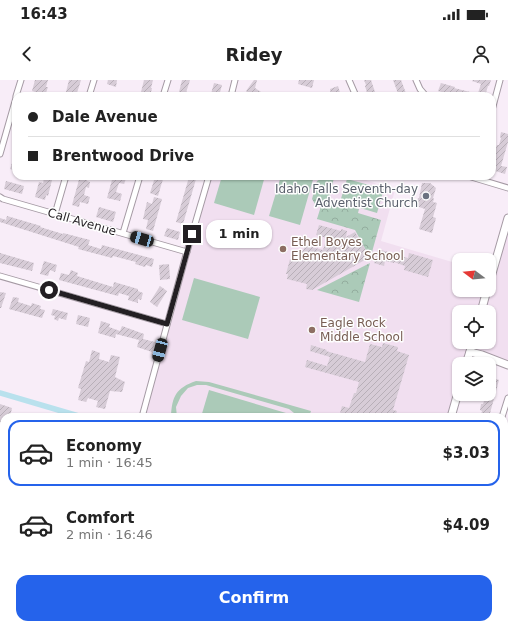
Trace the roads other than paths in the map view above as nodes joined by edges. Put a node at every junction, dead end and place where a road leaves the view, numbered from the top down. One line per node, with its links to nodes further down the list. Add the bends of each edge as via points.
1 (21, 80): 8 (street)
2 (94, 80): 9 (street)
3 (168, 80): 10 (street)
4 (236, 80): 11 (street)
5 (349, 80): 12 (street)
6 (416, 80): 13 (street)
7 (500, 80): 14 (street)
8 (17, 92)
9 (90, 92)
10 (164, 92)
11 (232, 92)
12 (354, 92)
13 (423, 92)
14 (496, 95)
15 (12, 111): 16 (street)
16 (0, 154)
17 (65, 180): 23 (street)
18 (139, 180): 25 (street)
19 (209, 180): 26 (street)
20 (484, 180): 21 (street)
21 (508, 188)
22 (0, 197): 23 (street, Call Avenue)
23 (55, 214): 25 (street, Call Avenue)
24 (508, 218): 27 (street)
25 (123, 233): 26 (street, Call Avenue)
26 (187, 252): 29 (street)
27 (496, 260)
28 (0, 276): 29 (street)
29 (167, 324): 36 (street)
30 (471, 349): 31 (street)
31 (470, 352): 32 (street); 33 (street)
32 (468, 357)
33 (508, 366)
34 (508, 398): 38 (street)
35 (456, 401): 37 (street)
36 (143, 413)
37 (452, 413)
38 (503, 413)

